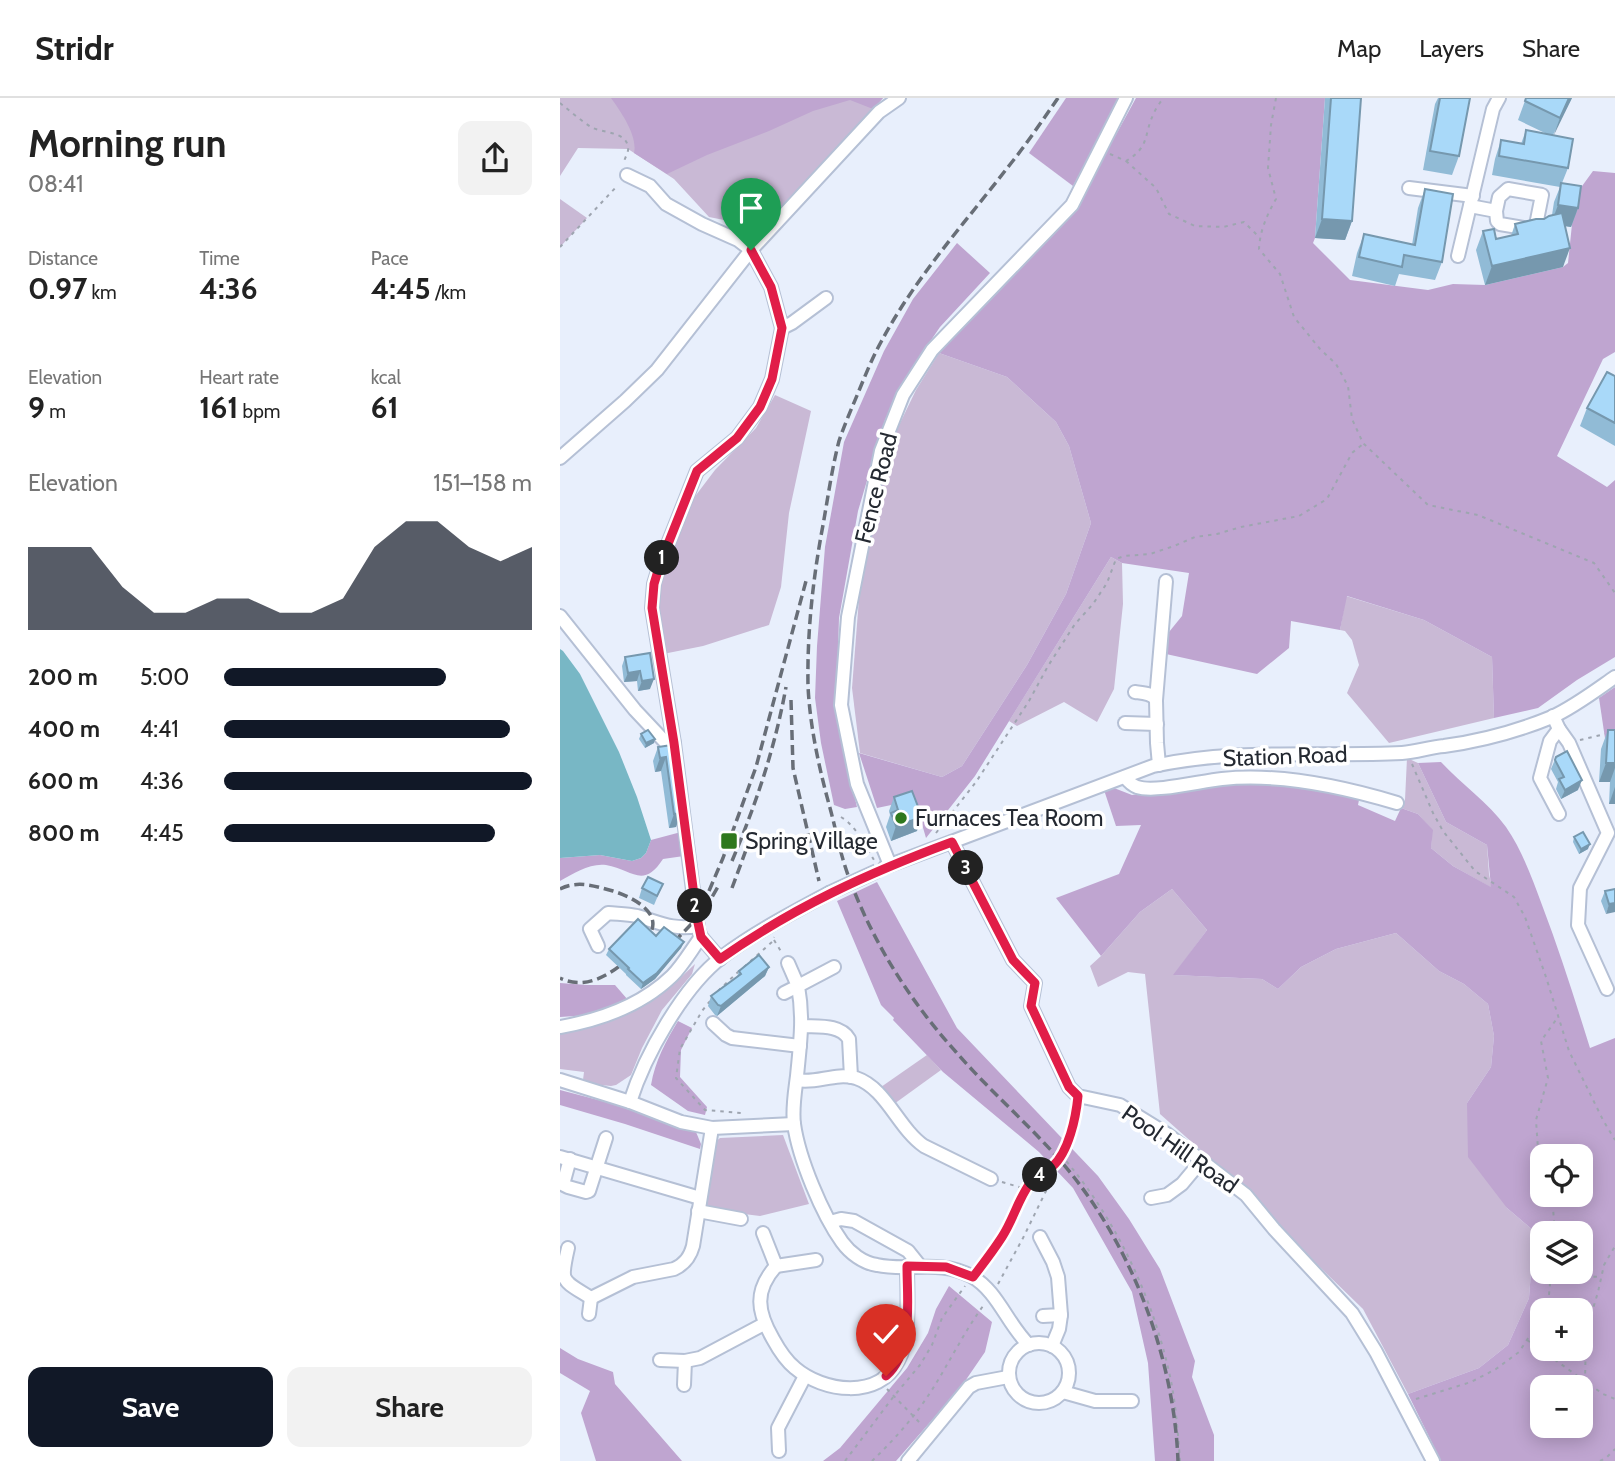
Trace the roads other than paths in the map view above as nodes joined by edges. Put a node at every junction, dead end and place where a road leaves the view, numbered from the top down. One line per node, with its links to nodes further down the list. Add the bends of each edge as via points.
1 (899, 98): 8 (street, via 879,112)
2 (1126, 98): 28 (street, Fence Road, via 1072,205 932,350 903,395 881,451 848,617 841,705 857,783)
3 (1499, 98): 6 (street)
4 (627, 175): 8 (street, via 650,186 666,204)
5 (1409, 188): 6 (street)
6 (1472, 201): 7 (street); 9 (street)
7 (1496, 211)
8 (751, 250): 11 (street, via 771,287); 12 (street, via 657,370)
9 (1458, 256)
10 (826, 298): 11 (street)
11 (782, 328): 22 (street, via 772,379 760,407 737,438 697,471 657,574 652,608)
12 (560, 458)
13 (1166, 581): 17 (street)
14 (560, 615): 22 (street, via 635,710 667,744)
15 (1615, 677): 18 (street, Station Road)
16 (1135, 692): 17 (street)
17 (1156, 700): 20 (street)
18 (1553, 716): 21 (street); 23 (street, Station Road, via 1463,744 1408,752 1245,756)
19 (1125, 723): 20 (street)
20 (1157, 724): 23 (street)
21 (1559, 729): 26 (street, via 1550,741 1541,778); 35 (street, via 1608,833 1580,888 1578,925)
22 (674, 743): 29 (street)
23 (1159, 765): 24 (street, Station Road)
24 (1125, 777): 25 (street, via 1138,787 1158,788 1267,777); 27 (street, Station Road)
25 (1397, 803)
26 (1559, 814)
27 (952, 842): 28 (street, Station Road); 51 (street, Pool Hill Road, via 1013,960 1035,983 1031,1006 1069,1087 1078,1096 1120,1105)
28 (884, 868): 31 (street, Station Road, bridge, via 829,893)
29 (700, 931): 30 (street, via 608,913 590,929); 31 (street); 39 (street, via 672,975 643,998 600,1017)
30 (598, 946)
31 (720, 959): 46 (street, Station Road, via 672,1015)
32 (788, 963): 34 (street)
33 (834, 967): 34 (street)
34 (798, 986): 36 (street); 38 (street)
35 (1607, 989)
36 (784, 993)
37 (713, 1023): 40 (street)
38 (802, 1026): 41 (street); 43 (street, via 838,1029 846,1035)
39 (560, 1027)
40 (737, 1039): 41 (street); 42 (street)
41 (800, 1046): 45 (street)
42 (742, 1054)
43 (851, 1077): 45 (street); 53 (street, via 874,1089 914,1139)
44 (560, 1080): 46 (street)
45 (797, 1080): 47 (street)
46 (630, 1102): 48 (street, via 681,1122)
47 (794, 1124): 48 (street); 59 (street)
48 (712, 1128): 57 (street)
49 (606, 1138): 52 (street)
50 (565, 1158): 52 (street); 52 (street, via 564,1185 568,1187 589,1191)
51 (1202, 1160): 56 (street, via 1182,1184 1167,1195); 82 (street, Pool Hill Road, via 1246,1195 1352,1313)
52 (597, 1167): 57 (street)
53 (976, 1172): 54 (street); 55 (street)
54 (991, 1179)
55 (970, 1185)
56 (1151, 1198)
57 (699, 1204): 58 (street); 66 (street, via 692,1251 684,1263 633,1277)
58 (741, 1219)
59 (830, 1222): 65 (street, via 854,1221 908,1251); 65 (street, via 848,1249 862,1260 878,1266)
60 (762, 1233): 64 (street)
61 (1040, 1237): 68 (street, via 1058,1277)
62 (568, 1248): 66 (street, via 564,1278)
63 (816, 1260): 64 (street)
64 (781, 1265): 70 (street, via 766,1277 761,1291)
65 (914, 1266): 71 (street, via 946,1267 973,1277 992,1294); 75 (street, via 903,1351 892,1371 862,1387 844,1388)
66 (591, 1298): 67 (street)
67 (589, 1314)
68 (1060, 1315): 69 (street); 72 (street)
69 (1043, 1316)
70 (764, 1324): 74 (street, via 700,1358); 75 (street, via 788,1362)
71 (1029, 1345): 72 (street); 76 (street, via 1011,1360)
72 (1052, 1346): 78 (street, via 1068,1365)
73 (660, 1360): 74 (street)
74 (685, 1361): 77 (street)
75 (805, 1376): 80 (street, via 778,1428)
76 (1008, 1377): 78 (street, via 1016,1394 1033,1403 1046,1403); 81 (street, via 969,1387)
77 (684, 1385)
78 (1063, 1392): 79 (street, via 1095,1401)
79 (1132, 1401)
80 (779, 1451)
81 (908, 1461)
82 (1433, 1461)

